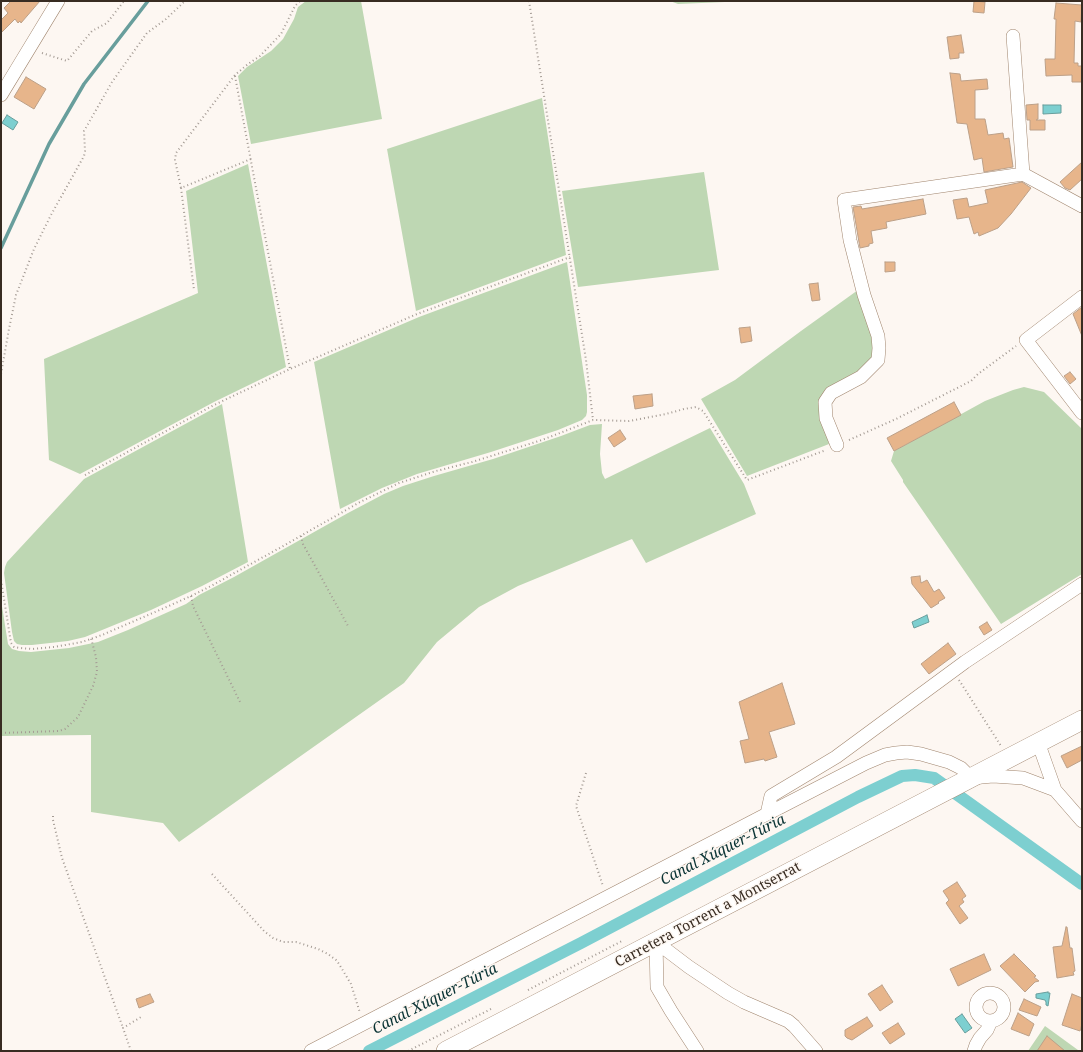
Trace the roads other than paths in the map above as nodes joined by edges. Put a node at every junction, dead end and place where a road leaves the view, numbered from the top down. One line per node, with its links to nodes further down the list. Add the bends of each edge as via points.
1 (58, 1): 3 (street)
2 (1013, 36): 4 (street)
3 (1, 95)
4 (1023, 174): 5 (street); 8 (street, via 844,200 850,240 878,336 879,348 878,360 861,377 831,393 825,402 826,418)
5 (1082, 205)
6 (1082, 297): 7 (street, via 1026,340)
7 (1082, 413)
8 (837, 445)
9 (1082, 584): 14 (street, via 953,671 836,756 771,796)
10 (1082, 720): 11 (main road, Carretera Torrent a Montserrat)
11 (1038, 742): 12 (main road, Carretera Torrent a Montserrat); 13 (street)
12 (968, 779): 13 (street, via 993,776 1023,778); 14 (street, via 961,768 949,762 921,754 896,753 866,763); 16 (main road, Carretera Torrent a Montserrat)
13 (1055, 790): 15 (street)
14 (767, 814): 18 (street)
15 (1082, 821)
16 (656, 942): 19 (main road, Carretera Torrent a Montserrat); 20 (street, via 658,987); 21 (street, via 728,993 788,1021)
17 (991, 1021): 22 (street)
18 (311, 1051)
19 (446, 1051)
20 (697, 1051)
21 (816, 1051)
22 (974, 1051)

